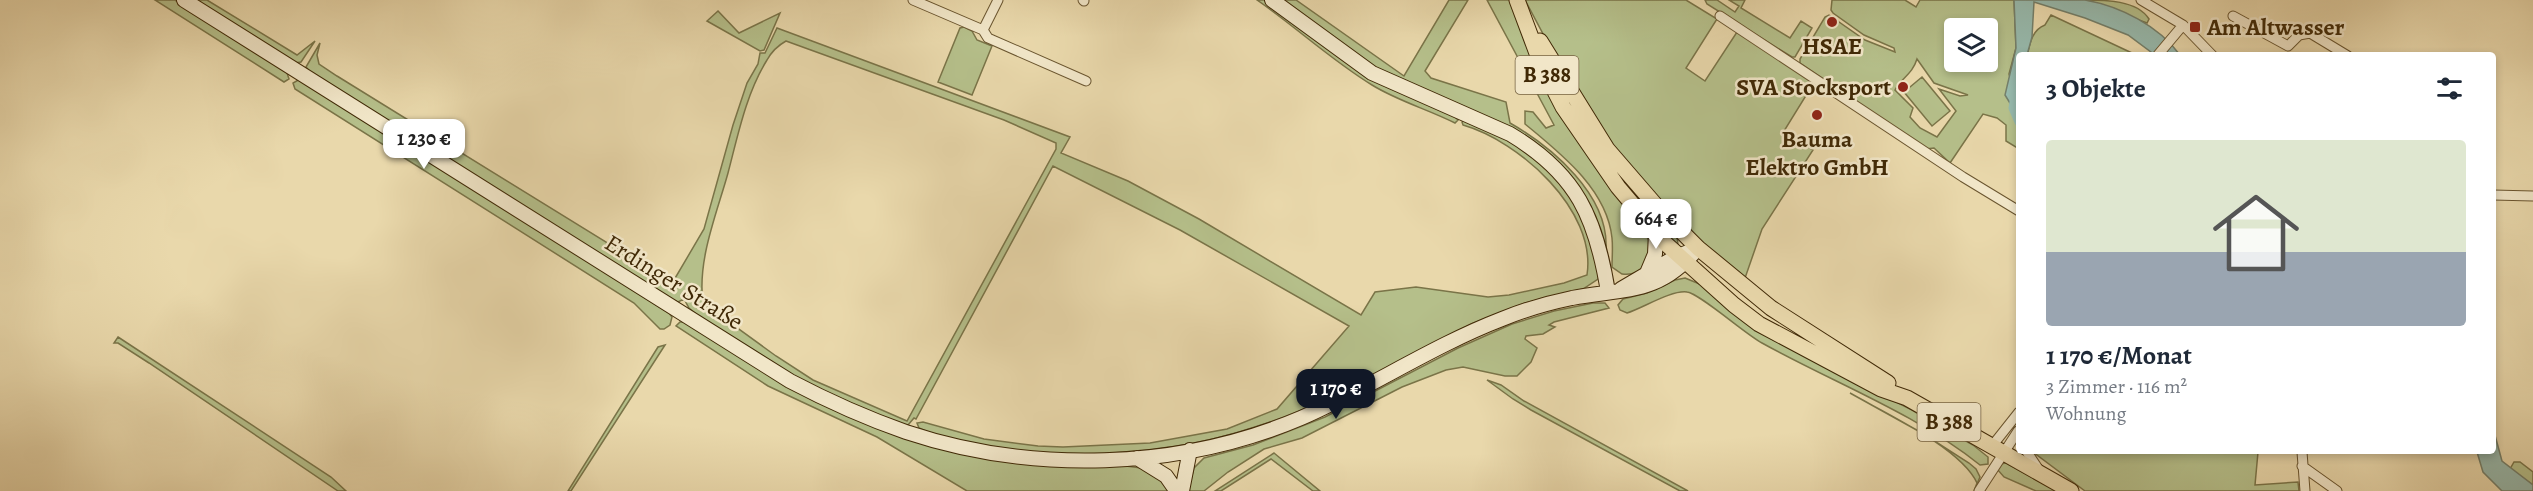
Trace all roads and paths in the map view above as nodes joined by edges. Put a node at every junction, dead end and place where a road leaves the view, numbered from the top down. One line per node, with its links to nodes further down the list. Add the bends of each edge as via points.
1 (184, 0): 32 (main road, Erdinger Straße, via 762,364 827,400 907,432 983,451 1037,458)
2 (912, 0): 11 (street)
3 (998, 0): 11 (street)
4 (1272, 0): 23 (main road, via 1372,73 1510,134 1556,167 1586,210)
5 (1517, 0): 19 (main road, B 388, via 1541,64 1563,107 1618,187); 20 (main road, B 388, via 1607,149)
6 (2141, 0): 7 (street)
7 (2160, 4): 10 (street)
8 (1720, 16): 18 (street)
9 (2233, 16): 14 (street, via 2288,46 2299,35 2310,33)
10 (2183, 26): 12 (street); 13 (street)
11 (983, 30): 15 (street, via 988,38)
12 (2161, 52)
13 (2209, 52)
14 (2341, 52)
15 (1086, 81)
16 (2496, 195): 17 (street)
17 (2533, 196)
18 (2016, 209)
19 (1656, 233): 21 (main road, B 388); 22 (main road, via 1654,259)
20 (1698, 248): 21 (main road); 24 (main road, B 388, via 1771,309 1866,368)
21 (1682, 259): 22 (main road); 23 (main road, Erdinger Straße, via 1674,273 1644,287); 24 (main road, B 388, via 1759,324 1881,389)
22 (1647, 273): 23 (main road)
23 (1613, 292): 28 (main road, Erdinger Straße, via 1502,318 1299,419 1251,437)
24 (1906, 398): 27 (main road, B 388)
25 (2016, 417): 27 (street)
26 (2016, 433): 27 (street)
27 (1997, 449): 34 (main road, B 388); 36 (street)
28 (1190, 450): 29 (main road, Erdinger Straße); 35 (main road)
29 (1175, 453): 32 (main road, Erdinger Straße); 35 (main road)
30 (2028, 454): 34 (street)
31 (2302, 454): 33 (street)
32 (1137, 458): 35 (main road, via 1166,476)
33 (2302, 466): 38 (street); 39 (street)
34 (2042, 474): 37 (main road, B 388)
35 (1176, 489)
36 (1979, 491)
37 (2071, 491)
38 (2305, 491)
39 (2337, 491)

